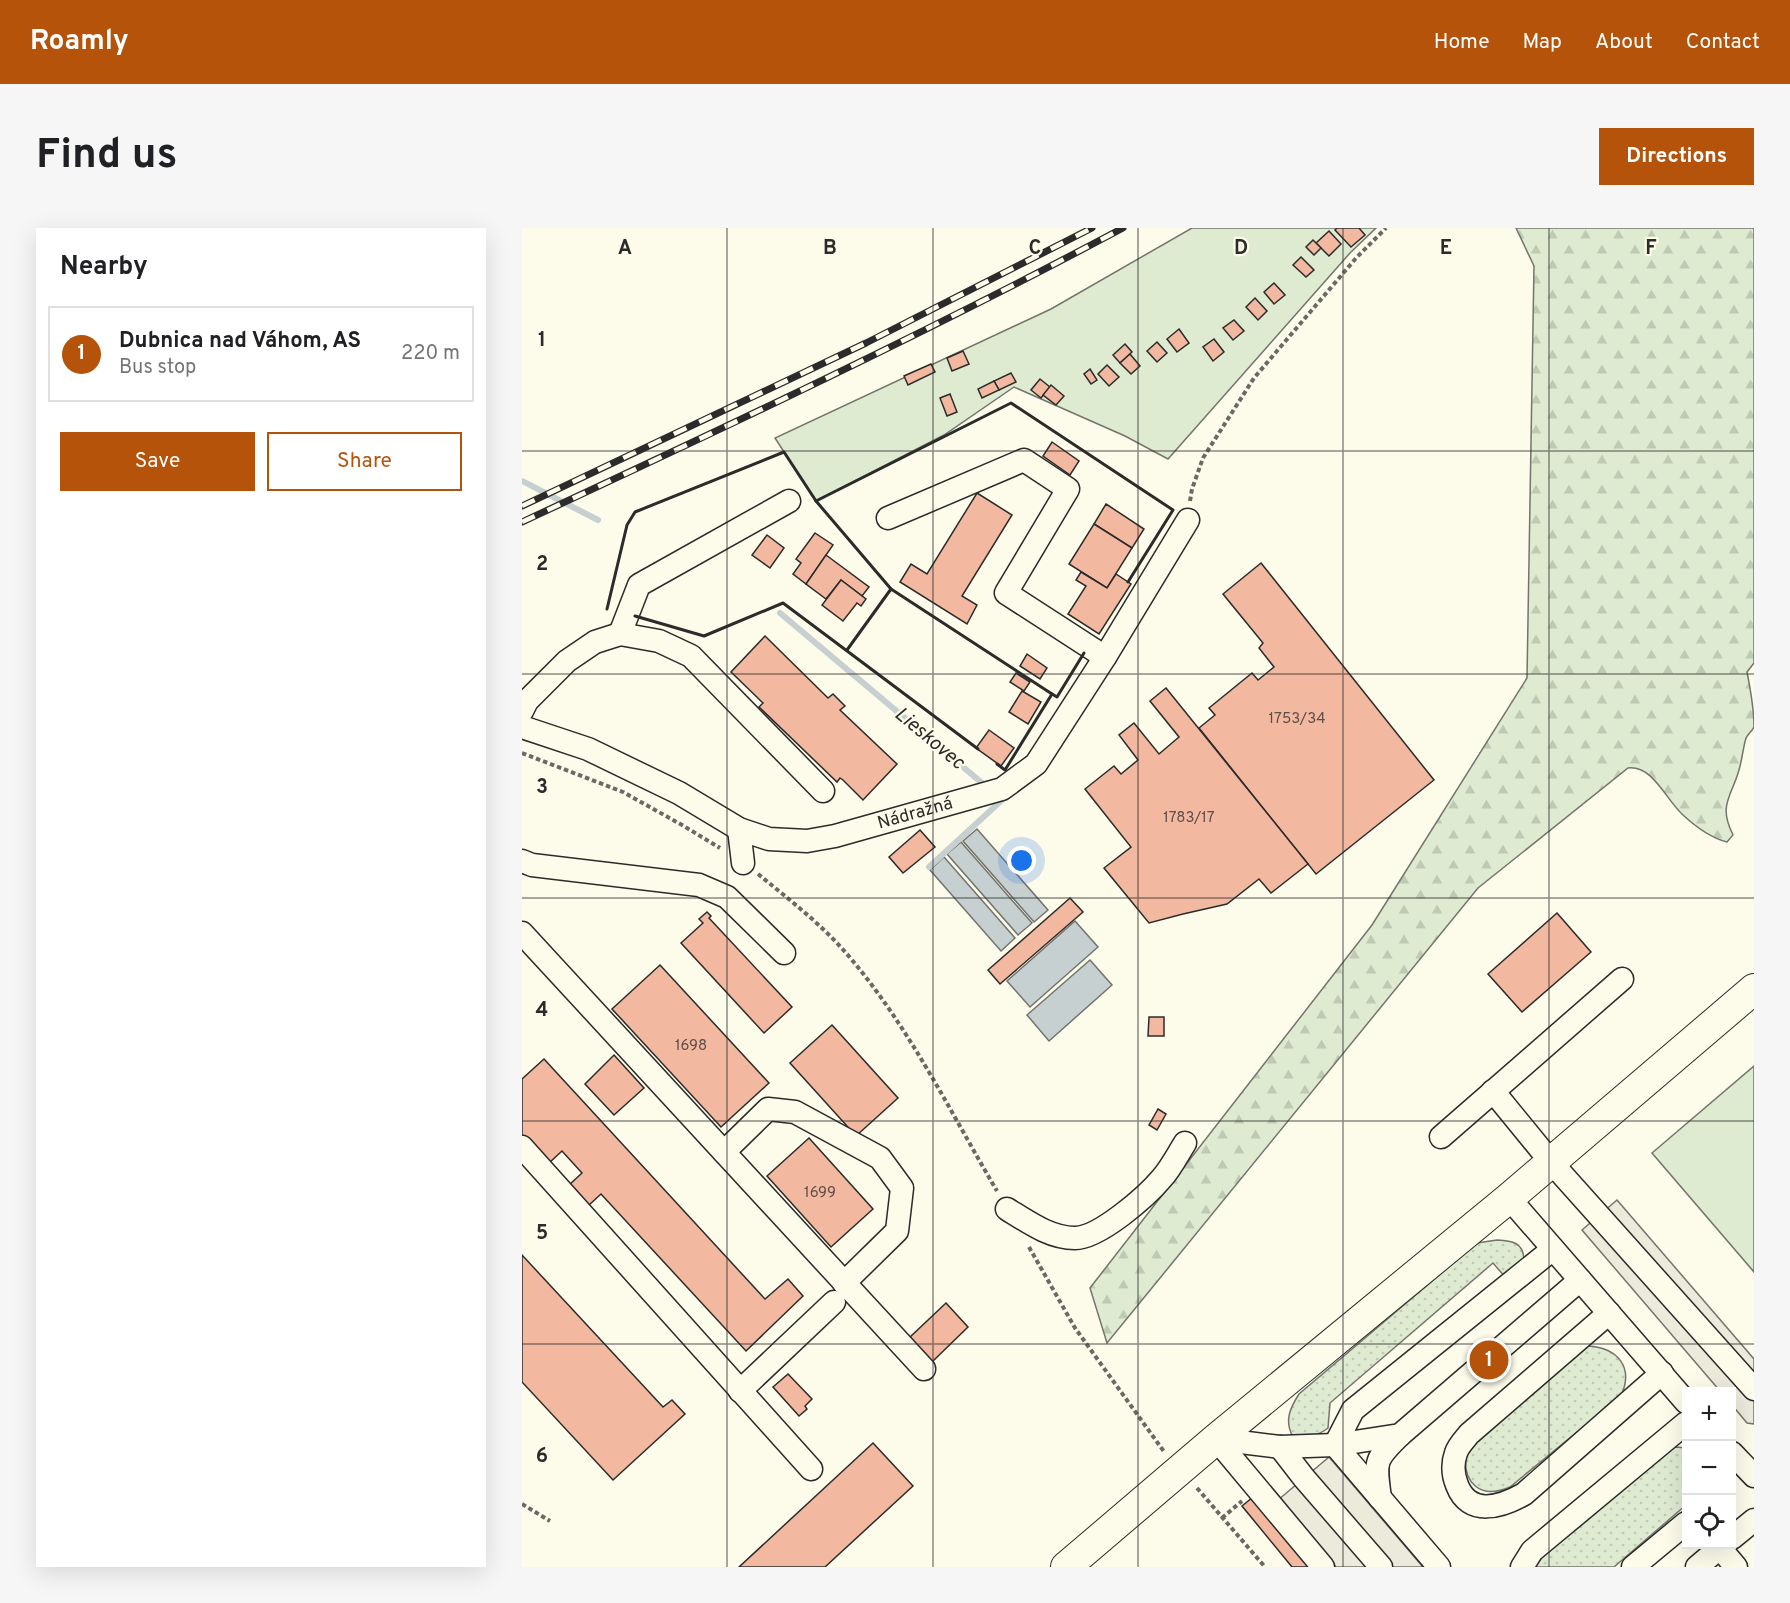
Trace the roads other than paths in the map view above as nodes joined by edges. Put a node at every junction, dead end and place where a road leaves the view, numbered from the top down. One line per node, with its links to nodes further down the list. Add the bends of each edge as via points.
1 (789, 501): 4 (street, via 639,585)
2 (888, 518): 5 (street, via 1024,460 1068,489 1006,592)
3 (1188, 520): 5 (street, Nádražná)
4 (620, 634): 6 (street, via 595,642 567,661); 8 (street, via 659,641 691,656)
5 (1105, 657): 9 (street, Nádražná, via 1036,764 993,792 807,841 769,839)
6 (522, 711)
7 (522, 727): 9 (street, Nádražná, via 588,749)
8 (823, 791)
9 (739, 829): 11 (street)
10 (522, 861): 13 (street, via 699,885 727,897)
11 (743, 863)
12 (522, 933): 20 (street)
13 (784, 953)
14 (1622, 980): 16 (street)
15 (1754, 989): 21 (main road)
16 (1493, 1091): 17 (street); 21 (street)
17 (1441, 1137)
18 (1185, 1143): 23 (street, via 1163,1178 1114,1222 1090,1236 1060,1236 1037,1228)
19 (522, 1147): 31 (street)
20 (724, 1152): 26 (street); 26 (street, via 768,1109 795,1112 880,1158 902,1188 897,1231)
21 (1551, 1162): 22 (main road); 30 (street)
22 (1509, 1198): 24 (street); 35 (main road)
23 (1007, 1209)
24 (1553, 1249): 25 (street); 36 (street, via 1353,1410)
25 (1580, 1280): 27 (street); 34 (street)
26 (839, 1293): 28 (street); 31 (street)
27 (1609, 1313): 29 (street); 29 (street, via 1468,1434 1456,1452 1453,1474 1460,1494 1472,1504 1490,1507 1509,1503)
28 (924, 1369)
29 (1662, 1373): 32 (street)
30 (1754, 1389)
31 (740, 1390): 39 (street)
32 (1682, 1397)
33 (1682, 1426): 51 (street, via 1532,1551)
34 (1400, 1435): 36 (street); 41 (street, via 1381,1454 1376,1471)
35 (1216, 1439): 37 (street); 47 (main road); 48 (street)
36 (1335, 1446): 37 (street); 41 (street)
37 (1280, 1447): 49 (street)
38 (1736, 1462): 40 (street)
39 (811, 1469)
40 (1744, 1477)
41 (1380, 1498): 50 (street)
42 (1754, 1520): 44 (street)
43 (1682, 1526): 52 (street)
44 (1736, 1535)
45 (1719, 1549): 53 (street)
46 (1727, 1549): 54 (street)
47 (1066, 1567)
48 (1323, 1567)
49 (1381, 1567)
50 (1439, 1567)
51 (1522, 1567)
52 (1633, 1567)
53 (1697, 1567)
54 (1736, 1567)

